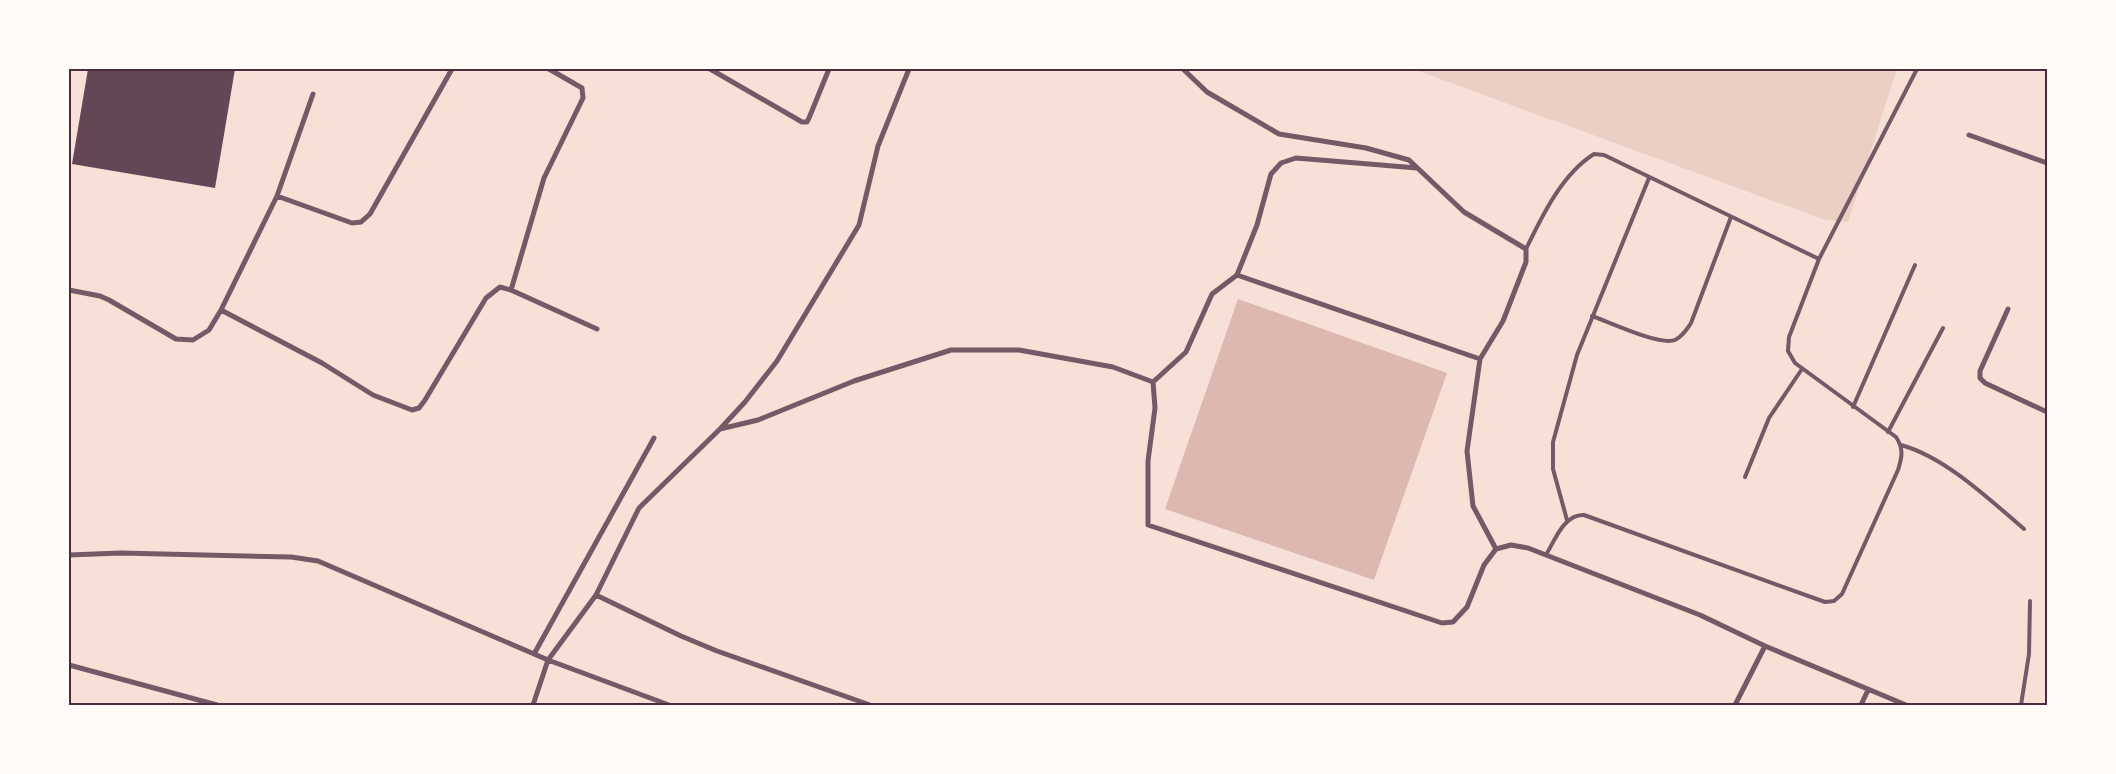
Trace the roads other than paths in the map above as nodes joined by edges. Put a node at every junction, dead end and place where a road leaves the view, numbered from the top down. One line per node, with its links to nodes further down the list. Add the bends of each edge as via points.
1 (452, 69): 13 (street, via 370,214 361,222 352,223)
2 (549, 69): 20 (street, via 578,84 583,98 544,178)
3 (710, 69): 4 (street, via 802,122 807,122)
4 (830, 69)
5 (909, 69): 31 (street, via 878,146 859,225 776,361)
6 (1183, 69): 11 (street, via 1206,92 1279,134 1366,148 1409,160)
7 (1917, 69): 16 (lane)
8 (313, 94): 13 (street)
9 (1969, 135): 10 (street)
10 (2047, 163)
11 (1417, 168): 15 (street, via 1464,212); 18 (street, via 1296,158 1281,163 1272,174 1257,225)
12 (1649, 178): 14 (lane); 15 (lane, via 1604,156 1594,154 1585,159 1552,197); 23 (lane)
13 (277, 196): 22 (street)
14 (1731, 217): 16 (lane); 23 (lane, via 1691,323 1683,334 1674,340 1661,341)
15 (1526, 248): 26 (street, via 1526,262 1503,321)
16 (1819, 259): 27 (lane, via 1789,337 1788,351 1794,363)
17 (1915, 265): 29 (lane)
18 (1237, 275): 26 (street); 28 (street, via 1212,294 1186,352)
19 (69, 290): 22 (street, via 109,300 176,339 192,340 209,330)
20 (511, 290): 22 (street, via 500,287 486,298 419,408 412,410 373,395 322,363); 25 (street)
21 (2008, 309): 30 (street, via 1980,371 1980,378)
22 (221, 310)
23 (1592, 316): 36 (lane, via 1577,355 1553,442 1553,469)
24 (1943, 328): 32 (lane)
25 (597, 329)
26 (1480, 359): 38 (street, via 1467,451 1473,506)
27 (1802, 369): 29 (lane); 35 (lane, via 1769,418)
28 (1153, 382): 31 (street, via 1113,367 1019,350 951,350 854,381 758,420); 38 (street, via 1155,408 1148,461 1148,525 1442,623 1453,622 1467,607 1484,564)
29 (1853, 406): 32 (lane)
30 (2047, 412)
31 (720, 429): 41 (street, via 639,508)
32 (1888, 432): 34 (lane)
33 (654, 438): 44 (street)
34 (1901, 445): 36 (lane, via 1903,455 1894,479 1848,584 1834,601 1825,602 1595,518 1576,515); 37 (lane, via 1925,453 1980,492)
35 (1745, 477)
36 (1567, 520): 40 (lane)
37 (2024, 529)
38 (1496, 549): 40 (street, via 1511,545)
39 (69, 555): 44 (street, via 122,553 318,561)
40 (1546, 555): 43 (street, via 1700,615)
41 (596, 595): 45 (street); 51 (street, via 717,651)
42 (2030, 601): 55 (lane, via 2029,654)
43 (1765, 646): 47 (street); 52 (street)
44 (534, 654): 45 (street)
45 (548, 660): 49 (street); 50 (street)
46 (69, 665): 48 (street)
47 (1868, 690): 53 (street); 54 (street)
48 (217, 705)
49 (533, 705)
50 (669, 705)
51 (870, 705)
52 (1735, 705)
53 (1861, 705)
54 (1906, 705)
55 (2021, 705)

